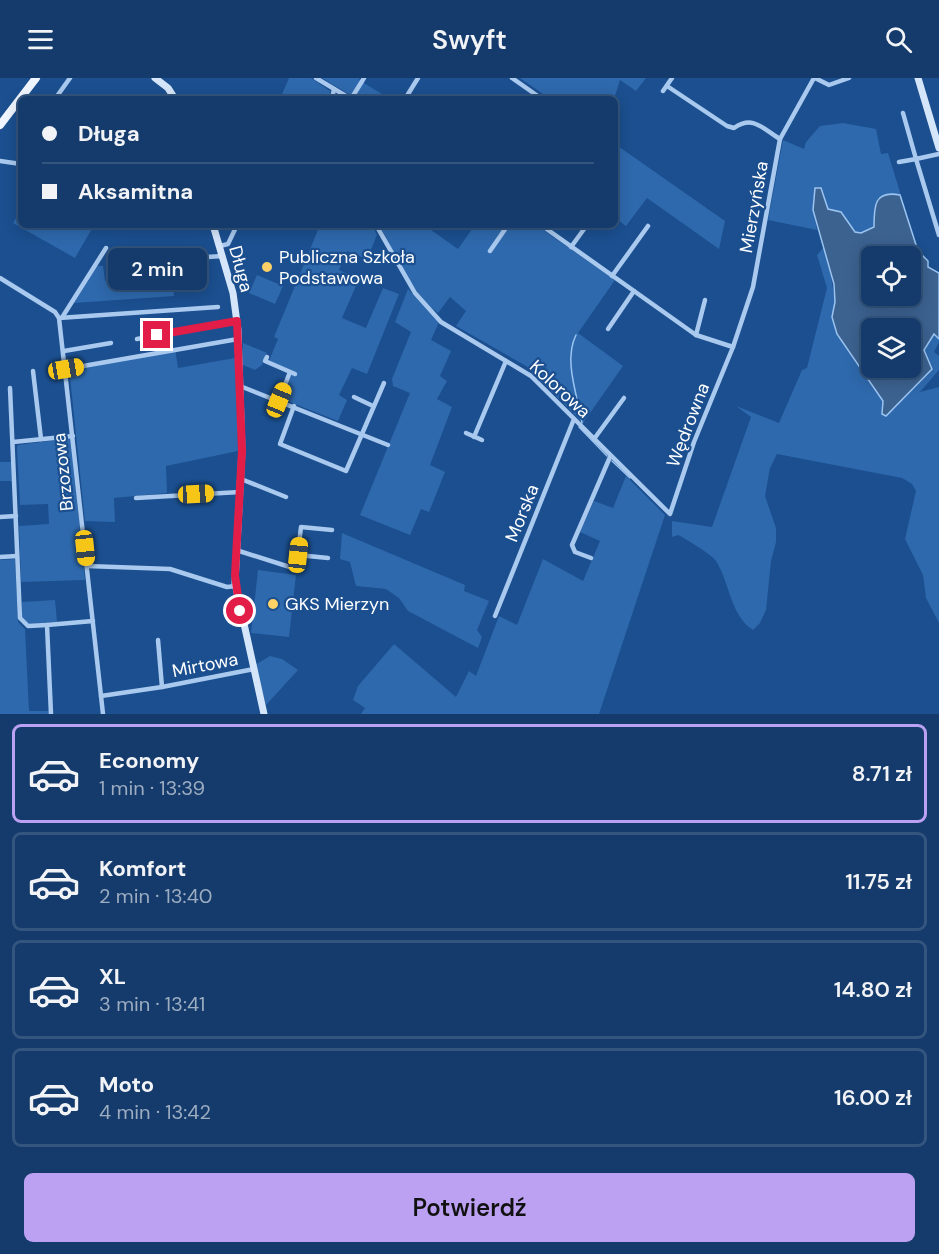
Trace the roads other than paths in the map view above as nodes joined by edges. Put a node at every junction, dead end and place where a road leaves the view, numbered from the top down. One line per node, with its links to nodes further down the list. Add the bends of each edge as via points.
1 (36, 78): 15 (main road)
2 (70, 78): 16 (street)
3 (155, 78): 17 (street)
4 (316, 78): 13 (street)
5 (364, 78): 20 (street)
6 (418, 78): 21 (street)
7 (512, 78): 22 (street)
8 (672, 78): 12 (street)
9 (815, 78): 10 (street, via 829,85); 26 (street, Mierzyńska)
10 (849, 78)
11 (918, 78): 27 (street)
12 (667, 86): 14 (street); 26 (street, via 727,126 734,128 750,120)
13 (334, 89): 18 (street); 19 (street)
14 (663, 91)
15 (22, 96)
16 (58, 96)
17 (173, 96)
18 (333, 96)
19 (346, 96)
20 (353, 96)
21 (407, 96)
22 (538, 96)
23 (18, 102): 25 (main road)
24 (903, 113): 29 (street)
25 (0, 125)
26 (780, 139): 59 (street, Mierzyńska, via 753,287)
27 (939, 148)
28 (939, 154): 29 (street)
29 (916, 159): 31 (street); 40 (street)
30 (3, 161): 32 (street)
31 (899, 162)
32 (18, 165)
33 (648, 226): 47 (street)
34 (214, 228): 41 (street, Długa)
35 (236, 228): 41 (street, via 228,244)
36 (378, 228): 62 (street, Kolorowa, via 429,310 459,334)
37 (506, 228): 44 (street)
38 (545, 228): 42 (street)
39 (585, 228): 42 (street)
40 (939, 235)
41 (220, 246): 45 (street, Długa)
42 (572, 247): 47 (street)
43 (106, 248): 52 (street)
44 (490, 251)
45 (223, 256): 46 (street); 53 (street, Długa)
46 (112, 263)
47 (612, 276): 49 (street)
48 (0, 278): 52 (street)
49 (634, 291): 54 (street); 55 (street)
50 (705, 300): 55 (street)
51 (218, 307): 52 (street)
52 (61, 317): 60 (street, Brzozowa)
53 (237, 321): 56 (street); 57 (street, Długa)
54 (608, 329)
55 (696, 335): 59 (street)
56 (137, 339)
57 (238, 339): 63 (street); 66 (street, Długa)
58 (111, 343): 60 (street)
59 (733, 347): 88 (street, Wędrowna)
60 (64, 351): 63 (street, Brzozowa)
61 (267, 357): 70 (street, via 265,362 292,373)
62 (506, 361): 73 (street, Kolorowa, via 531,376); 77 (street, Kolorowa)
63 (66, 369): 76 (street, Brzozowa)
64 (33, 371): 78 (street, Brzozowa)
65 (384, 383): 72 (street)
66 (240, 386): 70 (street); 84 (street, Długa)
67 (10, 388): 81 (street)
68 (354, 397): 72 (street)
69 (624, 398): 79 (street, Kolorowa)
70 (279, 400): 71 (street)
71 (294, 406): 74 (street); 74 (street, via 280,441 282,446 346,471)
72 (373, 406): 74 (street)
73 (574, 419): 79 (street, Kolorowa); 100 (street, Morska)
74 (362, 434): 82 (street)
75 (466, 434): 77 (street)
76 (73, 436): 78 (street); 98 (street, Brzozowa)
77 (474, 437): 80 (street)
78 (41, 439): 81 (street)
79 (594, 439): 83 (street, Kolorowa)
80 (482, 440)
81 (13, 442): 89 (street)
82 (388, 445)
83 (610, 456): 88 (street, Kolorowa); 97 (street, via 572,545 575,552)
84 (241, 479): 85 (street, Długa); 86 (street)
85 (240, 492): 87 (street); 92 (street, Długa)
86 (286, 497)
87 (136, 498)
88 (670, 514)
89 (16, 516): 90 (street); 94 (street)
90 (0, 517)
91 (332, 530): 93 (street, via 301,527)
92 (236, 550): 93 (street, via 296,569); 99 (street, Długa)
93 (298, 555): 96 (street)
94 (17, 556): 95 (street); 102 (street, via 22,622 28,626)
95 (0, 557)
96 (328, 558)
97 (591, 558)
98 (87, 566): 99 (street, via 170,569 227,587); 101 (street, Brzozowa)
99 (236, 586): 104 (street, Długa)
100 (495, 616)
101 (93, 621): 102 (street); 106 (street, Brzozowa)
102 (47, 625): 107 (street)
103 (158, 640): 105 (street, Mirtowa)
104 (254, 669): 105 (street, Mirtowa); 109 (street, Długa)
105 (162, 687): 106 (street, Mirtowa)
106 (101, 696): 108 (street, Brzozowa)
107 (51, 714)
108 (103, 714)
109 (264, 714)

